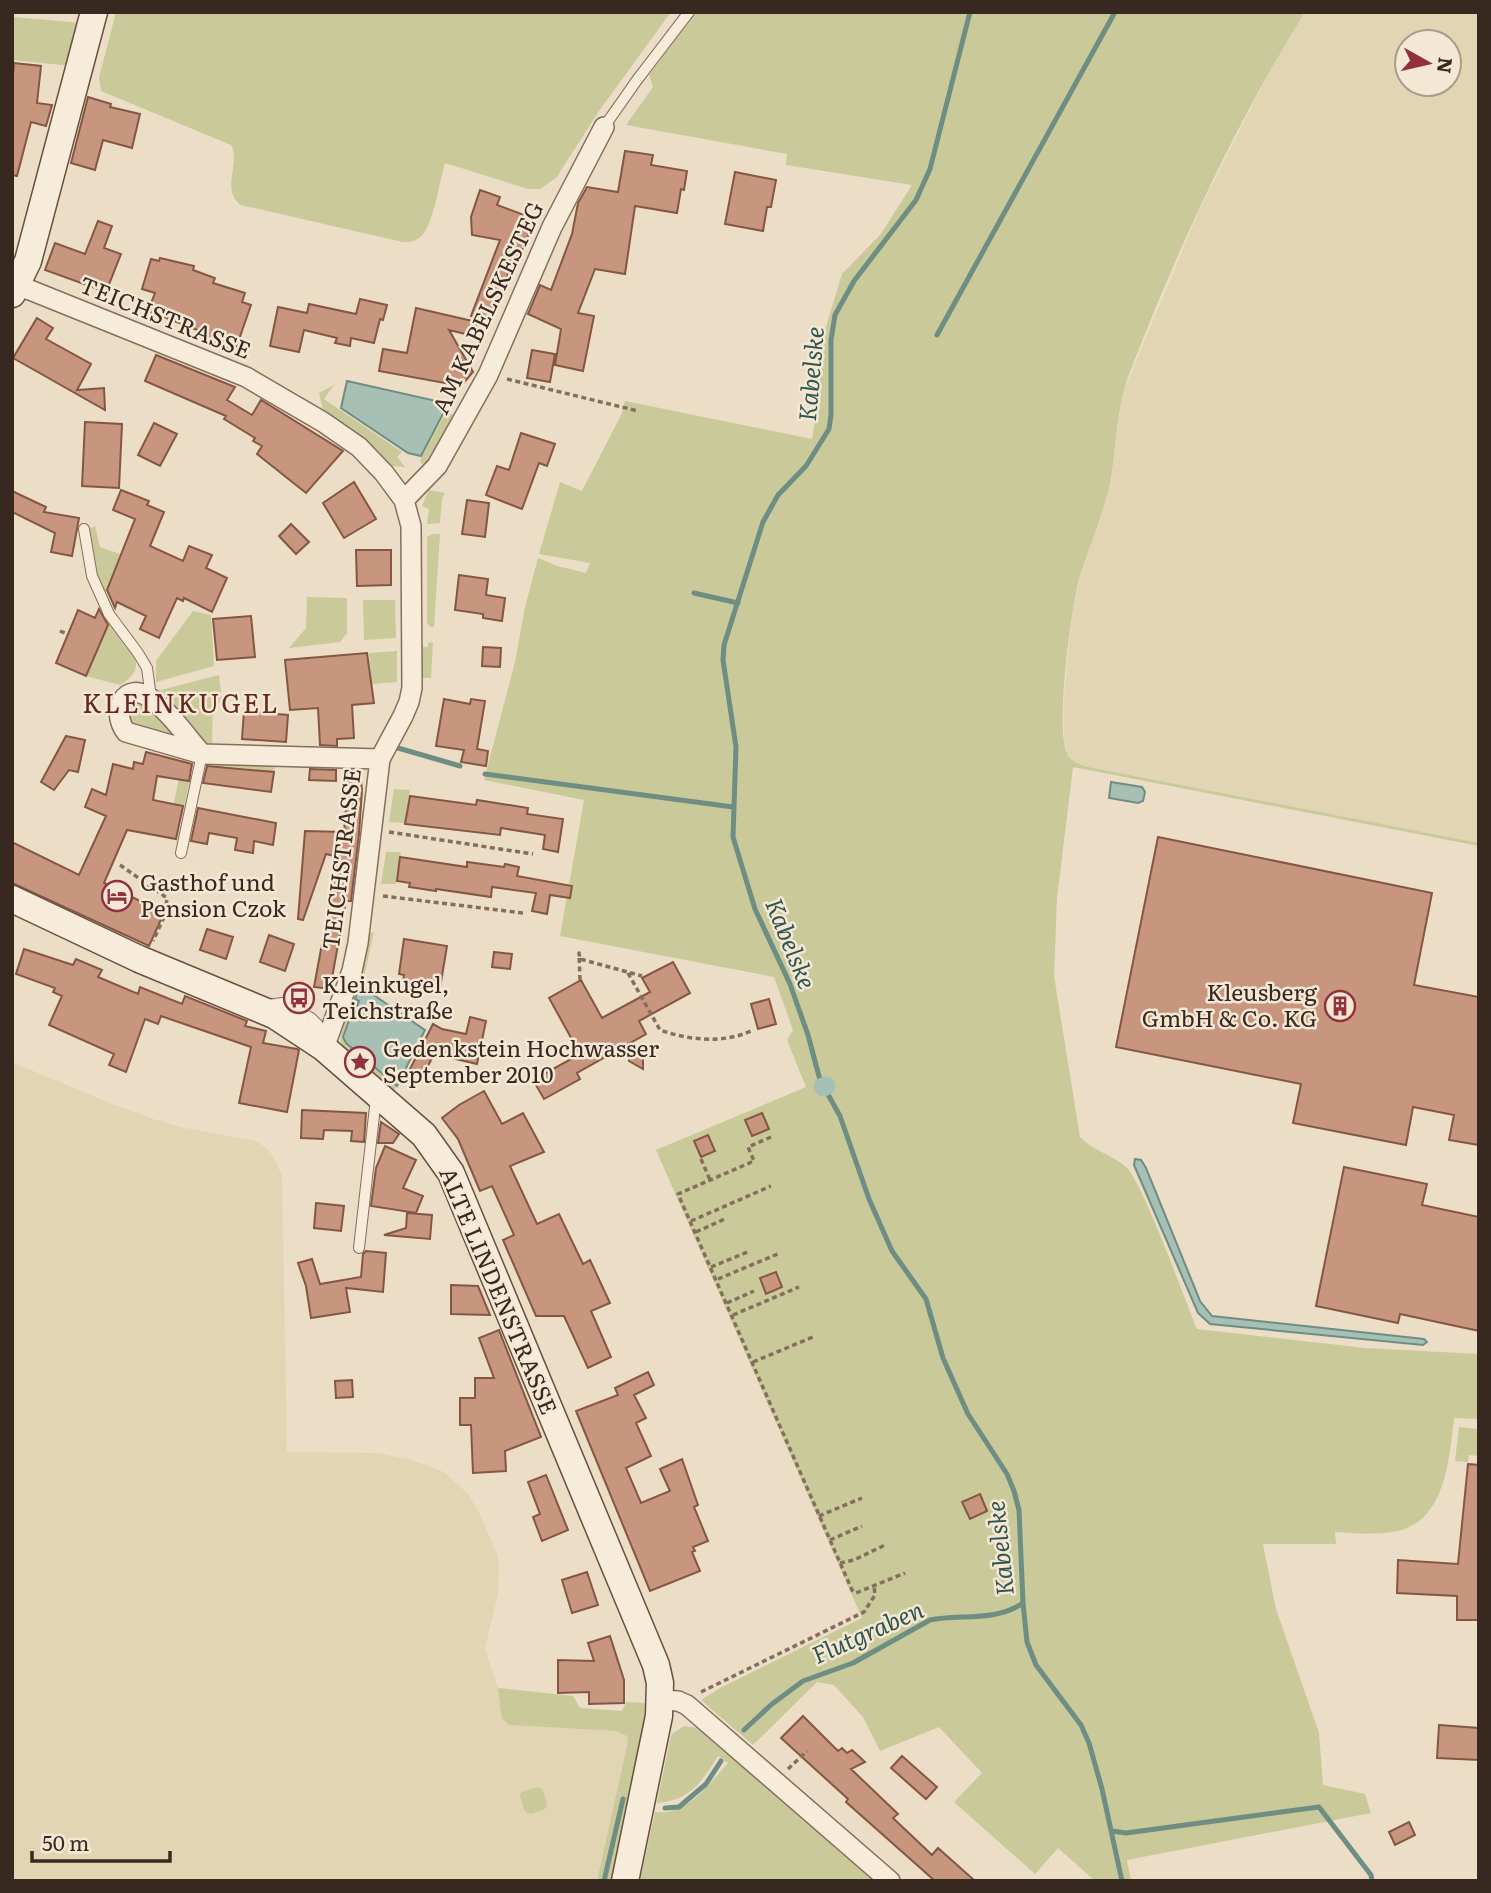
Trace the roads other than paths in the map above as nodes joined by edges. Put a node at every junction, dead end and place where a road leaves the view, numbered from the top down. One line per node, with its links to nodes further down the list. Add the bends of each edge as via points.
1 (94, 12): 4 (street, via 28,261)
2 (689, 12): 3 (lane)
3 (604, 127): 5 (street, AM KABELSKESTEG, via 552,227 488,375 437,466)
4 (13, 289): 5 (street, TEICHSTRASSE, via 30,290 102,318 267,388 359,447)
5 (404, 500): 9 (street, TEICHSTRASSE, via 411,526 412,688)
6 (85, 528): 7 (lane, via 92,576 109,614 147,668)
7 (151, 698): 8 (street); 8 (street, via 134,692 120,703 118,719 126,732)
8 (202, 754): 9 (street); 10 (lane)
9 (380, 759): 12 (street, TEICHSTRASSE, via 352,971)
10 (181, 853)
11 (12, 899): 12 (street, ALTE LINDENSTRASSE, via 139,959 251,1004)
12 (324, 1048): 13 (street, ALTE LINDENSTRASSE)
13 (377, 1094): 14 (lane); 15 (street, ALTE LINDENSTRASSE, via 424,1135 451,1173 656,1665)
14 (359, 1248)
15 (660, 1700): 16 (street, ALTE LINDENSTRASSE); 17 (street, via 687,1705)
16 (625, 1881)
17 (890, 1881)

